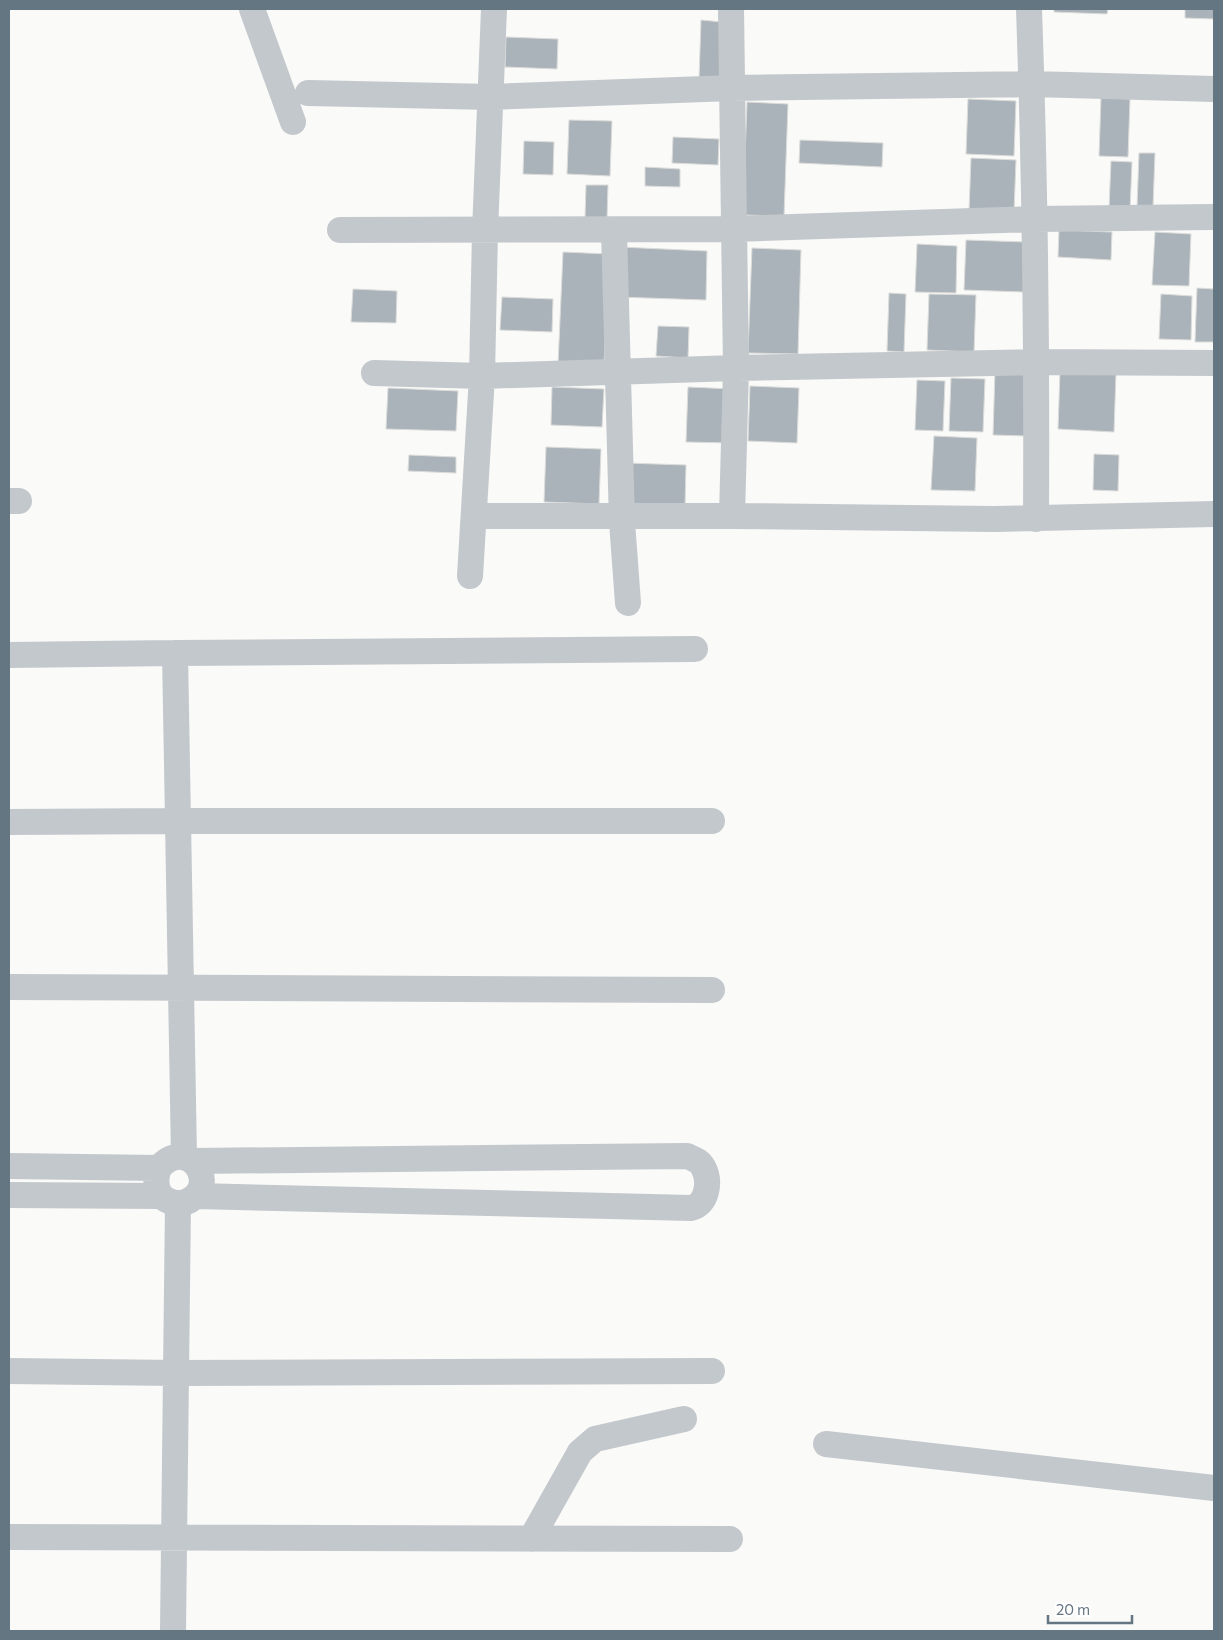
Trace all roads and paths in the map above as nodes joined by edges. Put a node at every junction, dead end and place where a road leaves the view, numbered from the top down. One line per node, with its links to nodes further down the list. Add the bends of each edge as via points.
1 (252, 9): 10 (street)
2 (494, 9): 9 (street)
3 (731, 9): 6 (street)
4 (1028, 9): 5 (street)
5 (1032, 84): 6 (street); 7 (street); 12 (street)
6 (732, 88): 9 (street); 13 (street)
7 (1214, 89)
8 (308, 93): 9 (street)
9 (490, 97): 16 (street)
10 (292, 122)
11 (1214, 217): 12 (street)
12 (1035, 219): 13 (street); 17 (street)
13 (733, 229): 15 (street); 19 (street)
14 (340, 230): 16 (street)
15 (614, 230): 16 (street); 21 (street)
16 (485, 231): 22 (street)
17 (1037, 362): 18 (street); 19 (street); 27 (street)
18 (1214, 363)
19 (736, 368): 21 (street); 26 (street)
20 (374, 373): 22 (street)
21 (618, 373): 22 (street); 25 (street)
22 (482, 376): 24 (street)
23 (1214, 514): 27 (street)
24 (475, 516): 25 (street); 28 (street)
25 (622, 516): 26 (street); 29 (street)
26 (732, 516): 27 (street)
27 (1036, 518)
28 (470, 576)
29 (628, 603)
30 (695, 649): 31 (street)
31 (175, 652): 32 (street); 33 (street)
32 (9, 655)
33 (178, 821): 34 (street); 35 (street); 37 (street)
34 (712, 821)
35 (9, 822)
36 (9, 987): 37 (street)
37 (181, 988): 38 (street); 39 (street)
38 (712, 990)
39 (188, 1159): 41 (street, via 174,1156); 43 (street, via 199,1168 201,1187); 43 (street, via 687,1156 699,1162 706,1176 706,1195 703,1202 691,1208)
40 (9, 1166): 41 (street)
41 (159, 1168): 43 (street, via 155,1177 156,1187)
42 (9, 1195): 43 (street)
43 (178, 1198): 46 (street)
44 (9, 1371): 46 (street)
45 (712, 1371): 46 (street)
46 (176, 1374): 51 (street)
47 (684, 1419): 53 (street, via 595,1439 580,1452)
48 (826, 1444): 49 (street)
49 (1214, 1488)
50 (9, 1537): 51 (street)
51 (174, 1538): 53 (street); 54 (street)
52 (730, 1538): 53 (street)
53 (531, 1539)
54 (173, 1631)

